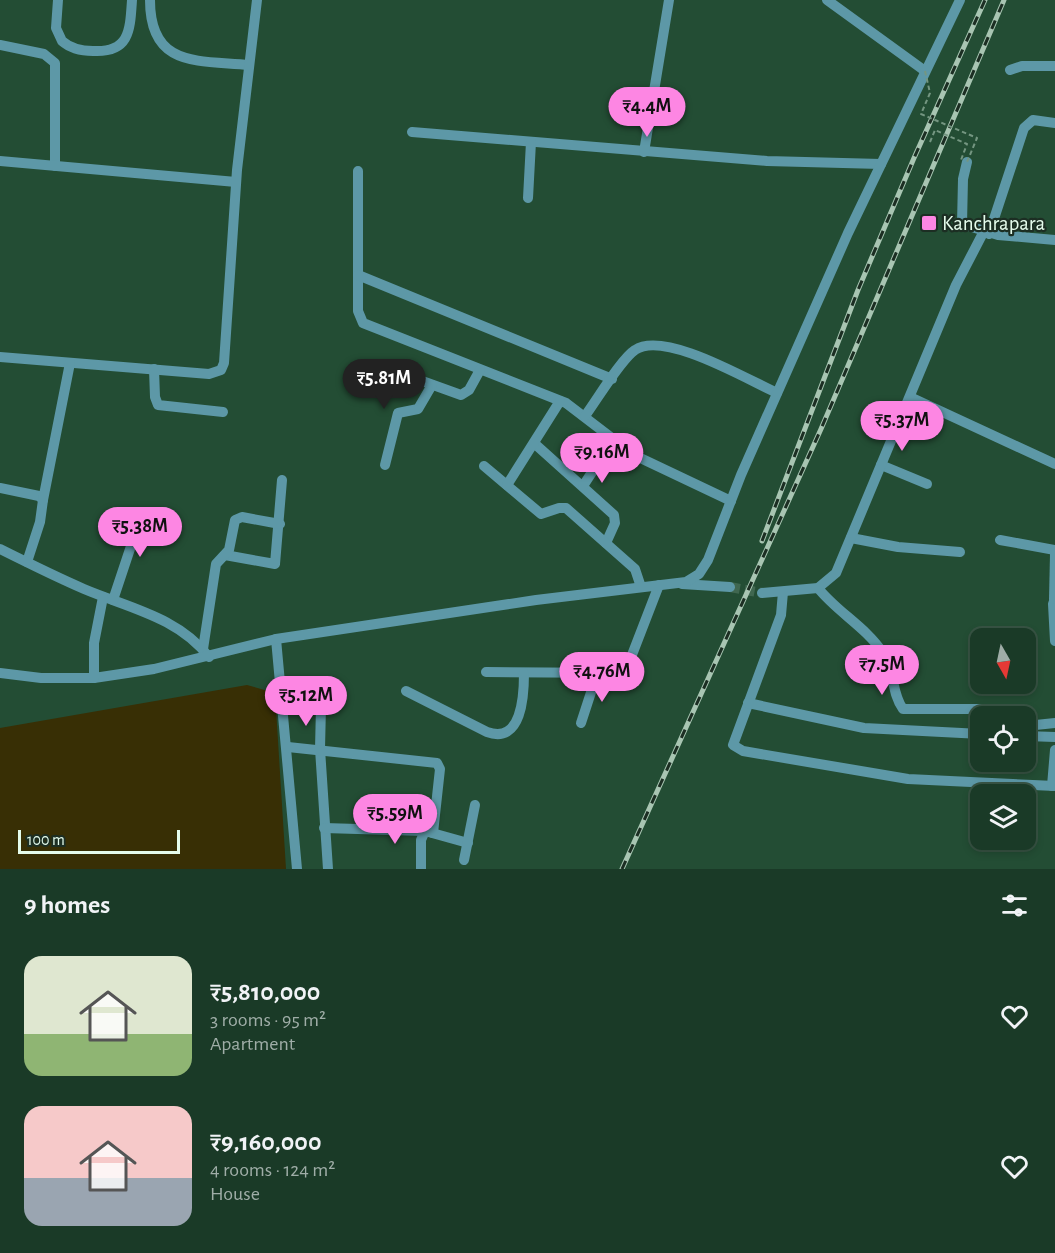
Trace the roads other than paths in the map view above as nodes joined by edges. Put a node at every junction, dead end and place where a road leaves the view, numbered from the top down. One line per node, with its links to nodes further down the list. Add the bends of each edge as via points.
1 (58, 0): 2 (street, via 56,27 62,41 81,51 99,52 112,50 125,40)
2 (132, 0)
3 (150, 0): 9 (street, via 157,34 174,56)
4 (257, 0): 9 (street)
5 (669, 0): 16 (street)
6 (827, 0): 12 (street)
7 (960, 0): 12 (street)
8 (0, 45): 20 (street, via 44,54 55,63)
9 (249, 65): 22 (street)
10 (1055, 66): 11 (street)
11 (1010, 70)
12 (925, 71): 19 (street)
13 (1055, 123): 24 (street, via 1033,120 1024,128)
14 (412, 132): 15 (street)
15 (531, 142): 16 (street); 23 (street)
16 (644, 152): 19 (street)
17 (0, 161): 20 (street)
18 (964, 161): 24 (street, via 962,224)
19 (881, 164): 34 (street)
20 (55, 166): 22 (street)
21 (358, 171): 26 (street)
22 (236, 182): 29 (street, via 221,370 209,374)
23 (528, 198)
24 (986, 233): 25 (street); 35 (street, via 956,285)
25 (1055, 240)
26 (358, 275): 30 (street, via 358,311 363,323); 32 (street)
27 (0, 357): 28 (street)
28 (70, 363): 29 (street); 50 (street)
29 (154, 369): 37 (street, via 158,405)
30 (480, 370): 33 (street, via 466,394); 36 (street)
31 (400, 373): 33 (street)
32 (612, 379): 34 (street, via 638,348 672,347); 38 (street)
33 (432, 385): 42 (street, via 418,408 398,413)
34 (777, 393): 51 (street)
35 (910, 397): 41 (street); 43 (street)
36 (560, 401): 38 (street); 40 (street)
37 (223, 412)
38 (585, 416): 39 (street)
39 (613, 440): 48 (street); 51 (street, via 653,465)
40 (534, 444): 47 (street); 48 (street)
41 (1055, 464)
42 (385, 465)
43 (881, 465): 46 (street); 54 (street)
44 (484, 466): 47 (street)
45 (282, 480): 53 (street)
46 (927, 484)
47 (507, 485): 56 (street, via 541,514 566,508)
48 (583, 486): 56 (street, via 614,515 615,523)
49 (0, 488): 50 (street)
50 (43, 500): 61 (street)
51 (731, 501): 62 (street, via 699,574 686,582)
52 (164, 512): 69 (street, via 136,531)
53 (280, 524): 60 (street, via 239,517); 60 (street, via 276,564)
54 (851, 537): 58 (street, via 898,547); 66 (street, via 836,573)
55 (1000, 540): 59 (street)
56 (606, 543): 64 (street, via 635,569)
57 (0, 549): 61 (street)
58 (960, 552)
59 (1055, 552): 70 (street)
60 (225, 555): 73 (street, via 216,564)
61 (27, 562): 69 (street)
62 (673, 583): 63 (street); 65 (street)
63 (659, 585): 64 (street); 77 (street, via 627,671 621,675)
64 (641, 587): 71 (street)
65 (730, 587)
66 (818, 588): 67 (street); 82 (street, via 884,654 903,709)
67 (783, 592): 68 (street); 80 (street, via 781,615)
68 (762, 593)
69 (108, 598): 73 (street, via 168,621); 78 (street, via 94,643)
70 (1054, 598): 72 (street)
71 (276, 639): 73 (street); 89 (street)
72 (1055, 641)
73 (206, 653): 78 (street, via 154,669)
74 (486, 672): 76 (street)
75 (0, 673): 78 (street)
76 (524, 673): 77 (street); 79 (street, via 522,708 517,721 500,735)
77 (597, 674): 83 (street)
78 (94, 678)
79 (406, 691)
80 (748, 703): 86 (street, via 864,728); 92 (street, via 733,745 743,751 908,779)
81 (321, 706): 90 (street)
82 (970, 709)
83 (581, 723)
84 (1055, 723): 85 (street)
85 (1036, 725)
86 (970, 733)
87 (1036, 736): 88 (street)
88 (1055, 737)
89 (288, 747): 90 (street); 98 (street)
90 (320, 749): 94 (street); 95 (street, via 437,763 440,769)
91 (1055, 750): 92 (street)
92 (1053, 786)
93 (475, 805): 96 (street)
94 (324, 828): 95 (street); 99 (street)
95 (429, 832): 96 (street); 100 (street, via 422,840)
96 (468, 843): 97 (street)
97 (464, 860)
98 (297, 869)
99 (328, 869)
100 (421, 869)

